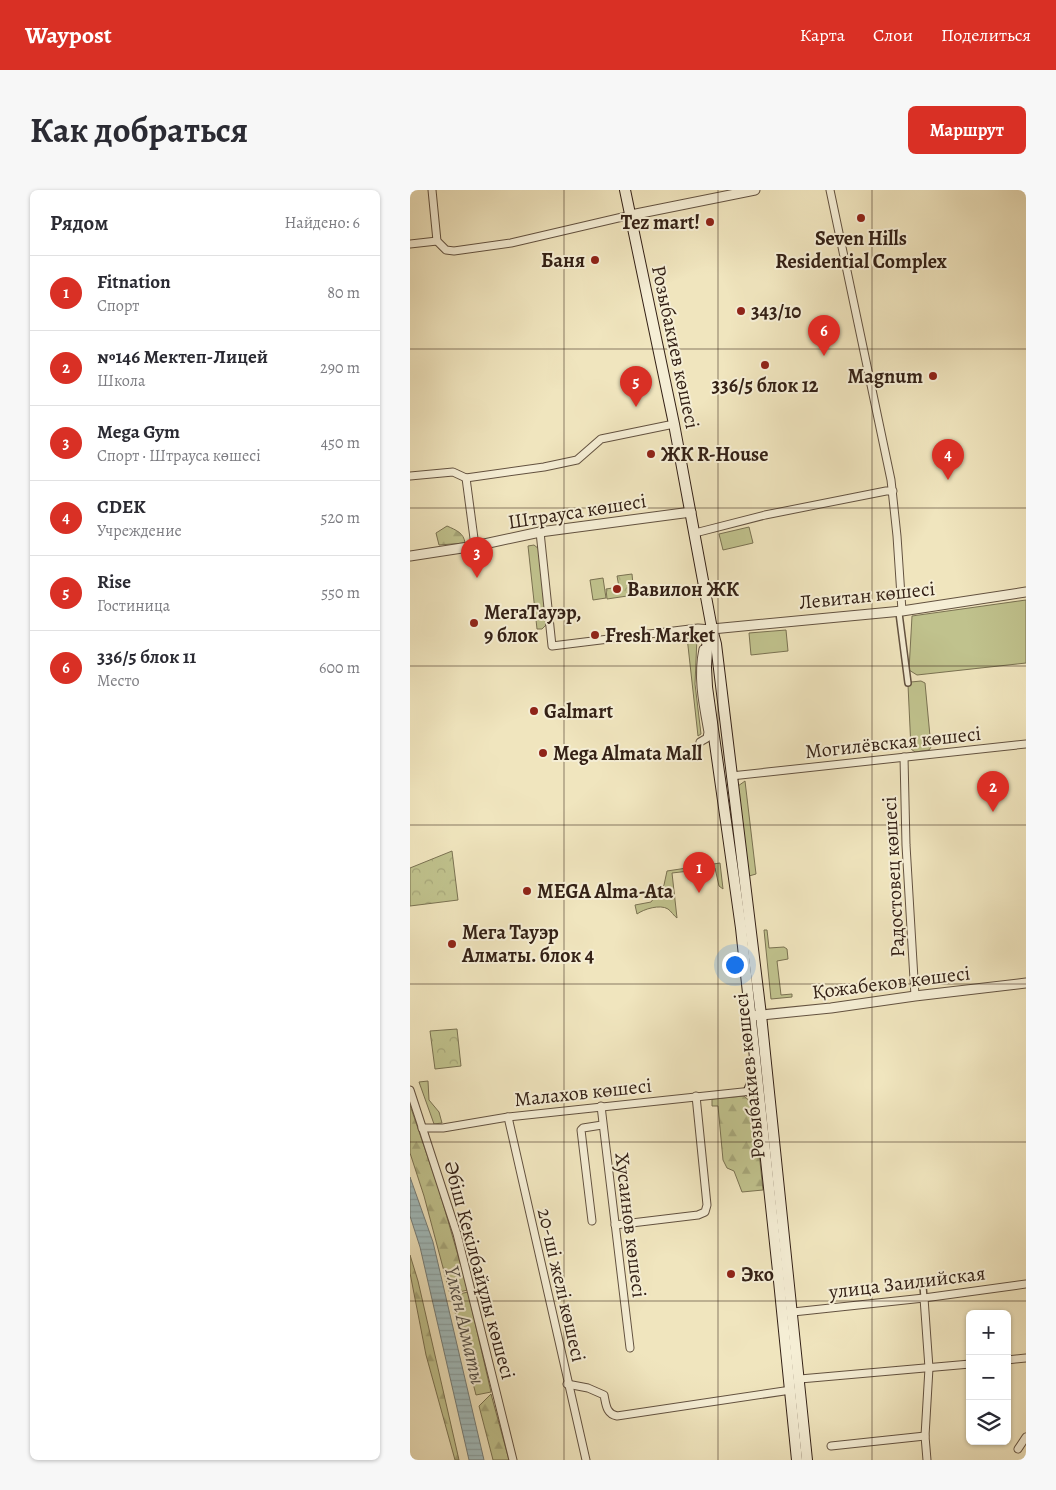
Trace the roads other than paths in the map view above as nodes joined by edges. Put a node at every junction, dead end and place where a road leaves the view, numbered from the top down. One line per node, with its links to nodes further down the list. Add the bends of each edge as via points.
1 (432, 190): 6 (street)
2 (626, 190): 5 (main road, Розыбакиев көшесі)
3 (755, 190): 5 (street)
4 (830, 190): 11 (street)
5 (631, 215): 6 (street, via 511,243 454,251 446,250); 8 (main road, Розыбакиев көшесі)
6 (436, 241): 7 (street)
7 (410, 244)
8 (674, 424): 10 (street, via 601,439 577,460); 12 (main road, Розыбакиев көшесі)
9 (410, 476): 10 (street, via 453,472)
10 (466, 478): 15 (street)
11 (893, 492): 14 (street, via 764,514); 18 (street)
12 (691, 512): 13 (street, Штрауса көшесі); 14 (main road, Розыбакиев көшесі)
13 (540, 532): 15 (street, Штрауса көшесі); 19 (street, via 552,646 698,628)
14 (695, 533): 19 (main road, Розыбакиев көшесі)
15 (475, 546): 16 (street, Штрауса көшесі)
16 (410, 556)
17 (1026, 592): 18 (street, Левитан көшесі)
18 (901, 612): 19 (street, Левитан көшесі); 20 (street)
19 (710, 630): 21 (street, via 700,671 708,732 707,738); 24 (main road, Розыбакиев көшесі, via 716,644); 27 (main road, Розыбакиев көшесі, via 707,687)
20 (908, 683)
21 (700, 742)
22 (1026, 744): 23 (street, Могилёвская көшесі)
23 (904, 757): 24 (street, Могилёвская көшесі); 26 (street, Радостовец көшесі)
24 (731, 776): 27 (main road, Розыбакиев көшесі)
25 (1026, 983): 26 (street, Қожабеков көшесі)
26 (915, 996): 27 (street, Қожабеков көшесі)
27 (756, 1015): 29 (main road, Розыбакиев көшесі); 29 (main road, Розыбакиев көшесі, via 752,1029 752,1054 754,1078)
28 (410, 1090): 34 (street, Әбіш Кекілбайұлы көшесі)
29 (759, 1090): 30 (street, Малахов көшесі); 40 (main road, Розыбакиев көшесі); 48 (main road, Розыбакиев көшесі)
30 (696, 1096): 31 (street, Малахов көшесі); 36 (street, via 707,1205 705,1212)
31 (601, 1106): 32 (street, Малахов көшесі); 33 (street, Хусаинов көшесі)
32 (508, 1117): 34 (street, Малахов көшесі, via 443,1128); 47 (street, 20-ші желі көшесі)
33 (602, 1125): 35 (street, via 581,1130); 36 (street, Хусаинов көшесі)
34 (422, 1128): 53 (street, Әбіш Кекілбайұлы көшесі, via 457,1234)
35 (592, 1221)
36 (615, 1225): 41 (street, Хусаинов көшесі)
37 (1026, 1284): 39 (street, улица Заилийская)
38 (923, 1286): 39 (street)
39 (924, 1298): 40 (street, улица Заилийская); 45 (street)
40 (792, 1312): 46 (main road, Розыбакиев көшесі)
41 (630, 1348)
42 (1026, 1358): 43 (street)
43 (1011, 1360)
44 (966, 1364): 45 (street)
45 (929, 1368): 46 (street); 49 (street)
46 (800, 1379): 56 (main road, Розыбакиев көшесі)
47 (567, 1384): 48 (street, via 604,1395 608,1412 617,1416); 54 (street, 20-ші желі көшесі)
48 (791, 1390): 55 (main road, Розыбакиев көшесі)
49 (925, 1436): 51 (street); 57 (street)
50 (1026, 1437): 52 (street)
51 (831, 1446)
52 (1018, 1449)
53 (513, 1460)
54 (586, 1460)
55 (797, 1460)
56 (807, 1460)
57 (927, 1460)

